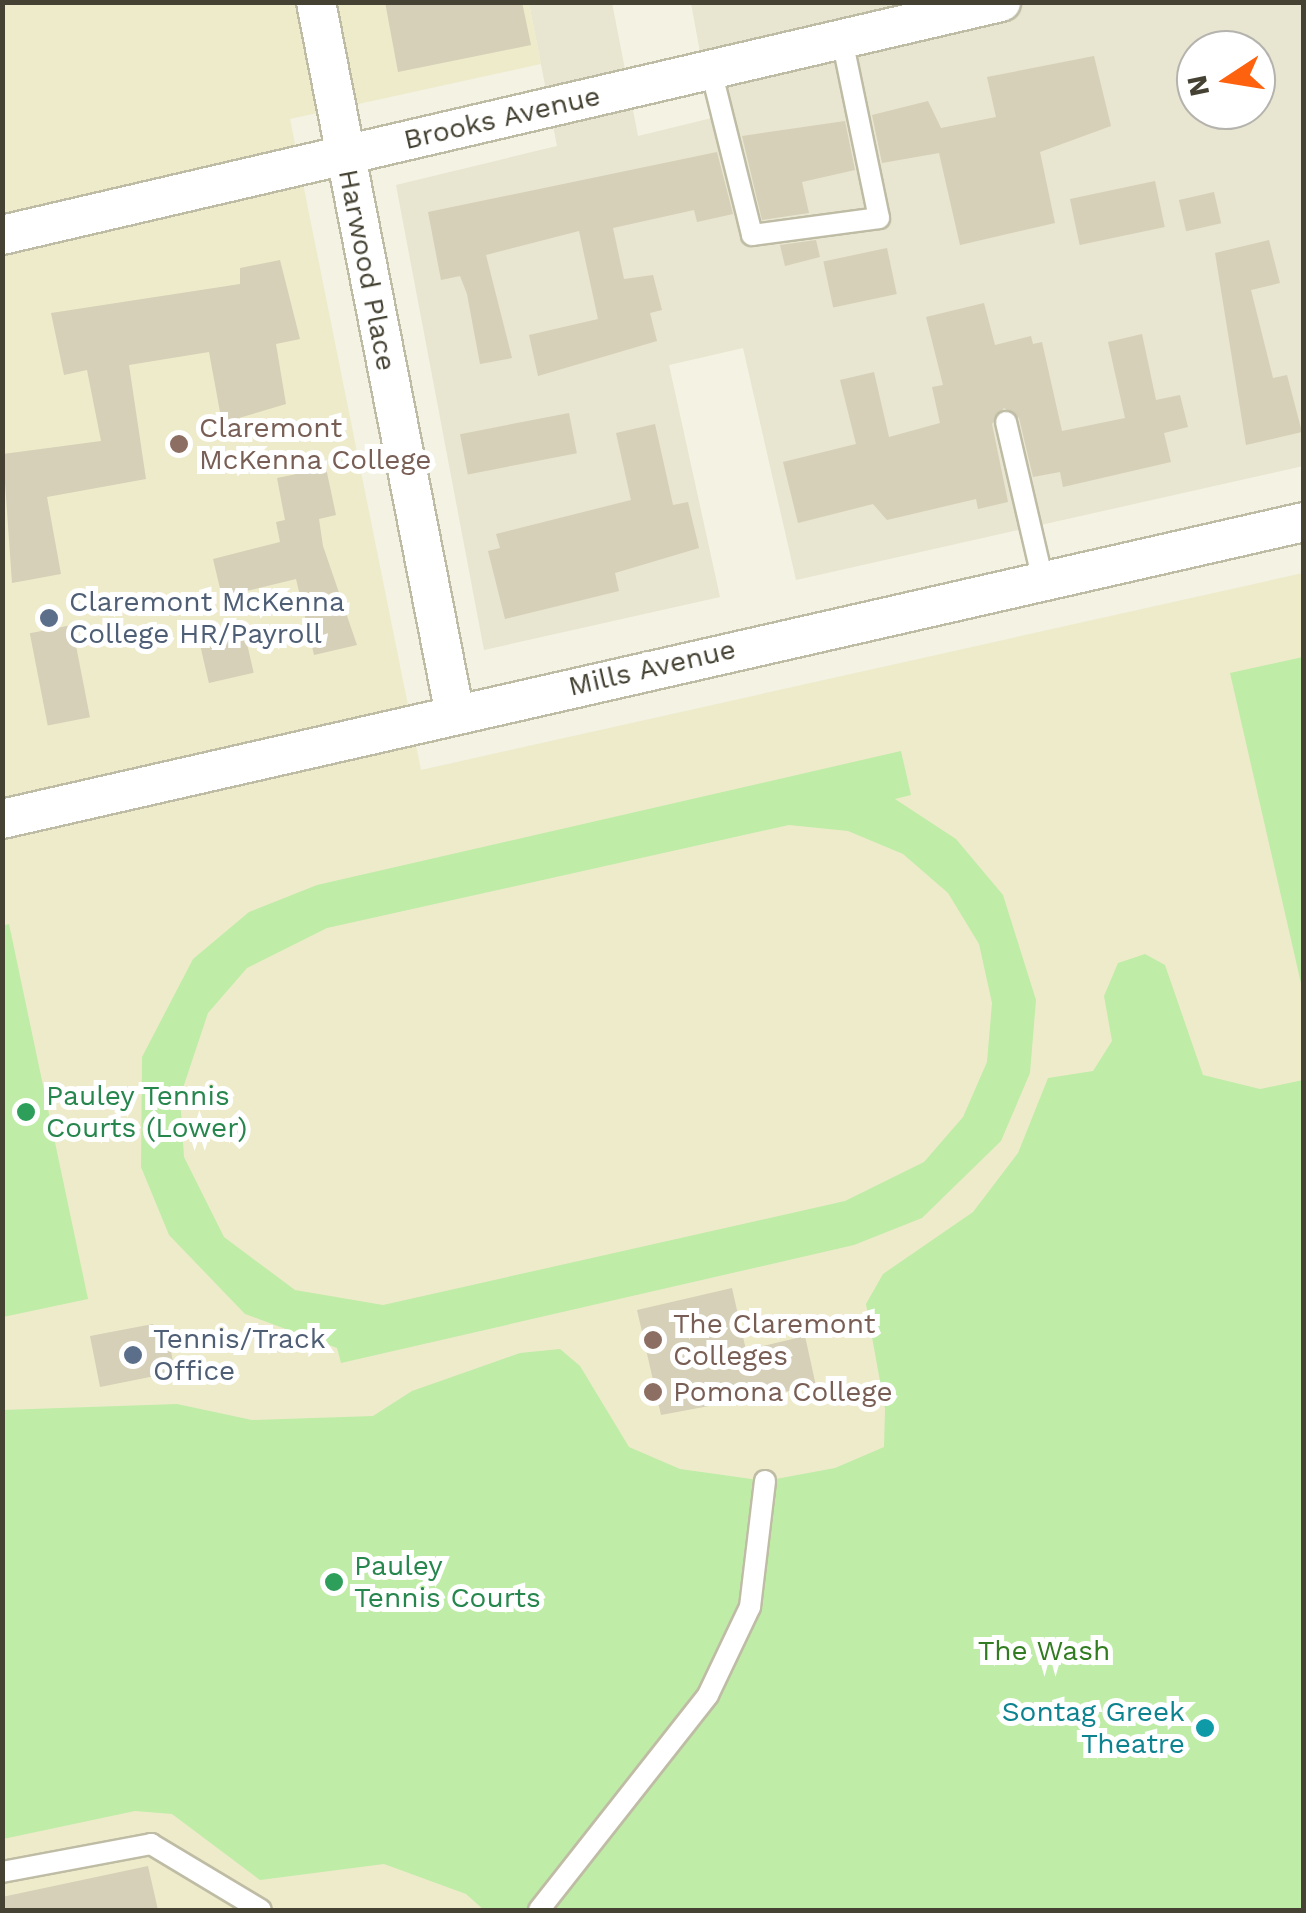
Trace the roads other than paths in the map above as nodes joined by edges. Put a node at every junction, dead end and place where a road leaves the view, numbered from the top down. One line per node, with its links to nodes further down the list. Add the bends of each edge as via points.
1 (316, 2): 5 (street, Harwood Place)
2 (1001, 2): 3 (street, Brooks Avenue)
3 (842, 40): 4 (street, Brooks Avenue); 4 (lane, via 879,218 752,235)
4 (711, 70): 5 (street, Brooks Avenue)
5 (344, 154): 6 (street, Brooks Avenue); 10 (street, Harwood Place)
6 (2, 235)
7 (1006, 422): 9 (lane)
8 (1304, 522): 9 (street, Mills Avenue)
9 (1042, 577): 10 (street, Mills Avenue)
10 (455, 714): 11 (street, Mills Avenue)
11 (2, 820)
12 (766, 1480): 15 (lane, via 750,1607 708,1695)
13 (2, 1872): 14 (lane, via 151,1844)
14 (261, 1910)
15 (539, 1910)

